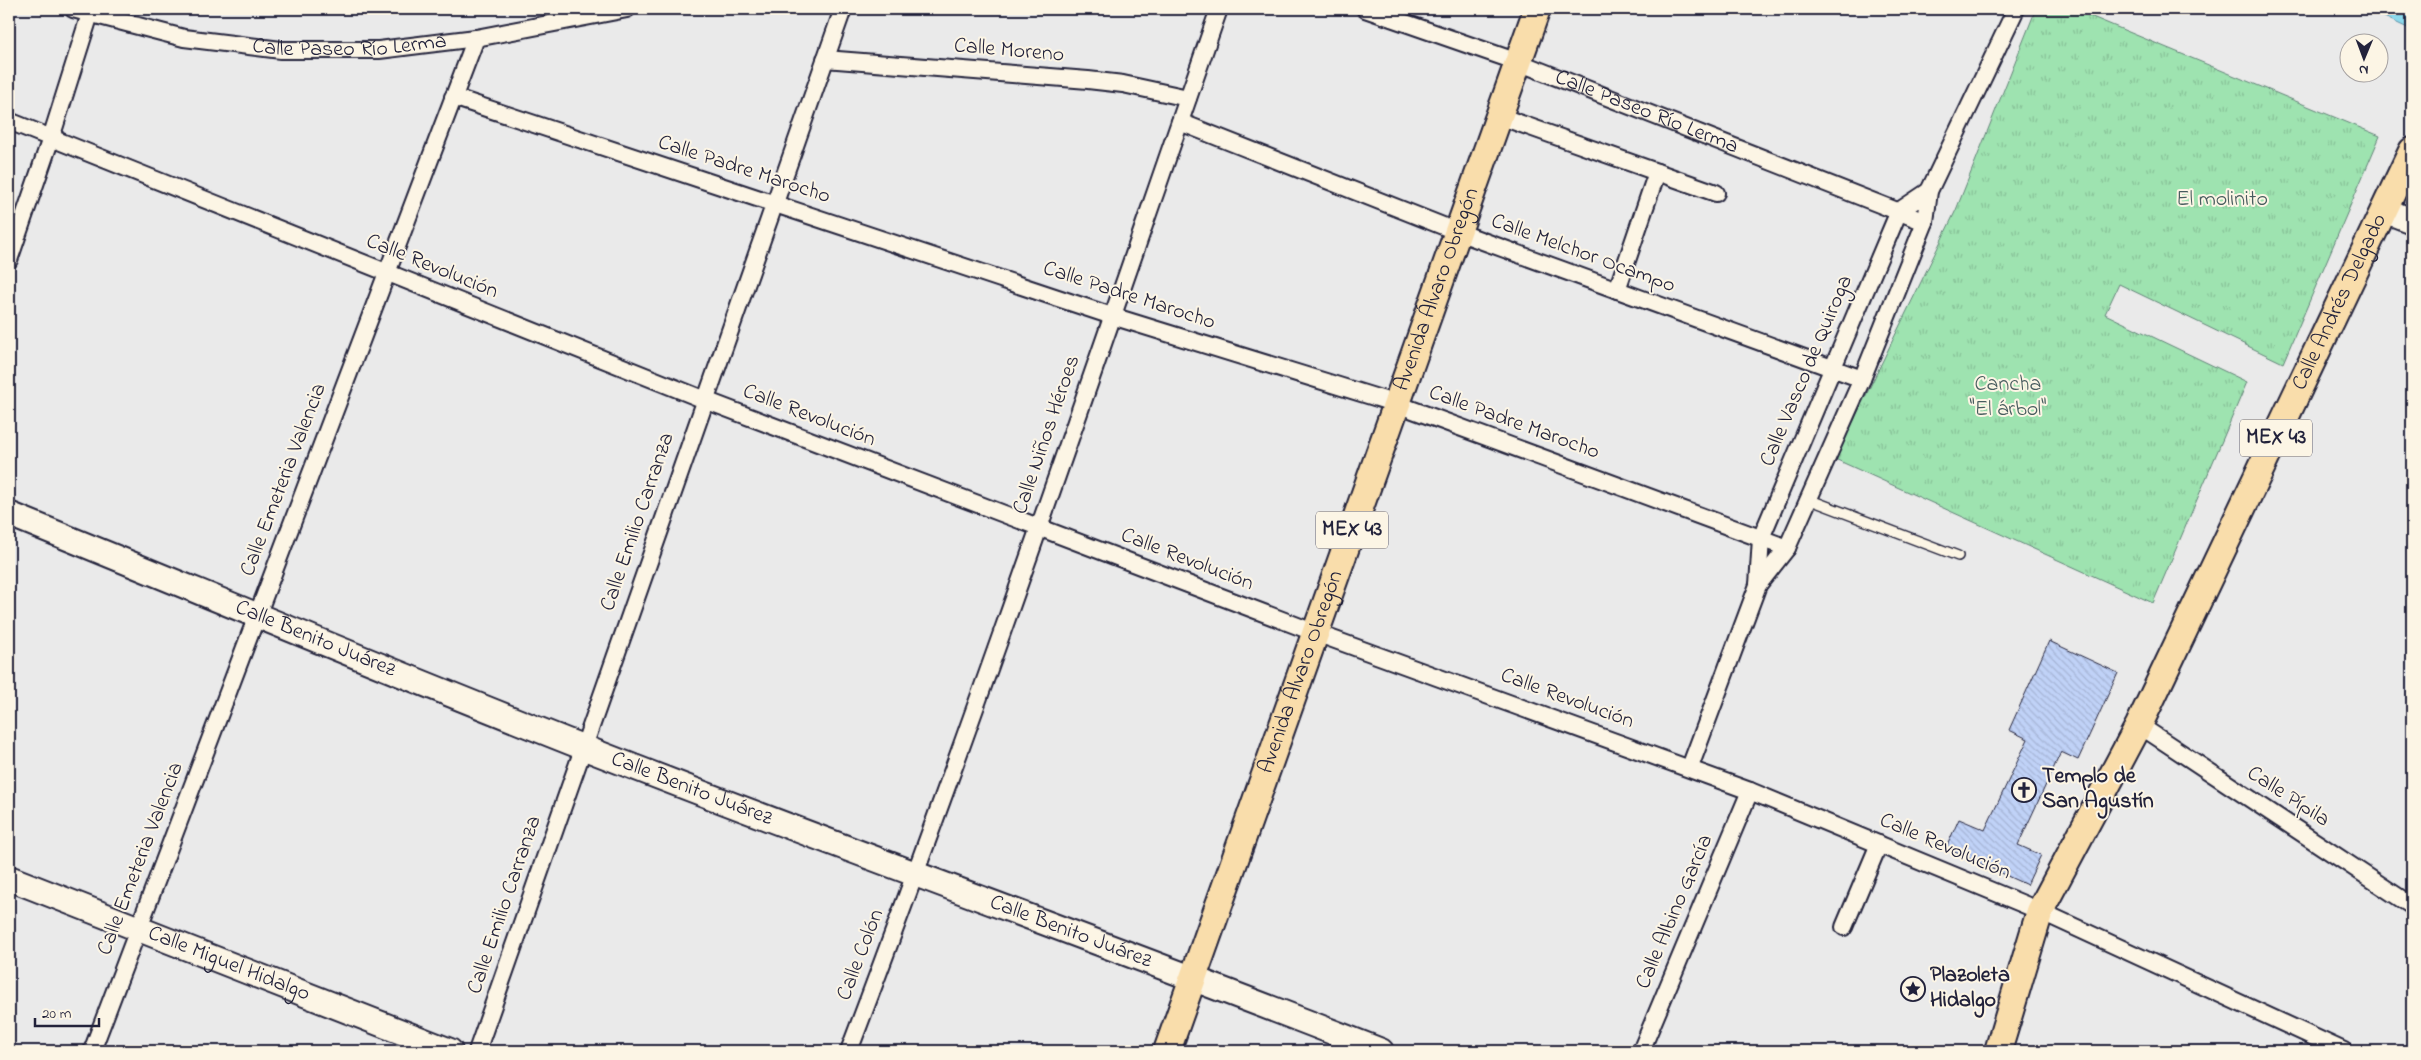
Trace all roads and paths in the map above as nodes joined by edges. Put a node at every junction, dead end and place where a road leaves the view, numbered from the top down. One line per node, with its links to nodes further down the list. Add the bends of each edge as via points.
1 (73, 9): 8 (street, Calle Paseo Río Lerma)
2 (627, 9): 9 (street, Calle Paseo Río Lerma)
3 (842, 9): 10 (street, Calle Emilio Carranza)
4 (1219, 9): 13 (street, Calle Niños Héroes)
5 (1365, 9): 11 (street, Calle Paseo Río Lerma)
6 (1537, 9): 11 (main road, Avenida Álvaro Obregón / MEX 43)
7 (2016, 9): 20 (street, Calle Vasco de Quiroga)
8 (90, 14): 9 (street, Calle Paseo Río Lerma, via 184,38 281,50 379,50); 17 (street)
9 (476, 38): 12 (street, Calle Emeteria Valencia)
10 (825, 59): 13 (street, Calle Moreno, via 1088,80); 23 (street, Calle Emilio Carranza)
11 (1518, 62): 14 (main road, Avenida Álvaro Obregón / MEX 43); 24 (street, Calle Paseo Río Lerma)
12 (453, 96): 23 (street, Calle Padre Marocho); 29 (street, Calle Emeteria Valencia)
13 (1188, 98): 16 (street, Calle Niños Héroes)
14 (1499, 116): 19 (street); 27 (main road, Avenida Álvaro Obregón / MEX 43)
15 (9, 121): 17 (street, Calle Revolución)
16 (1180, 122): 27 (street, Calle Melchor Ocampo); 31 (street, Calle Niños Héroes)
17 (52, 138): 28 (street); 29 (street, Calle Revolución)
18 (2412, 151): 22 (main road, Calle Andrés Delgado / MEX 43)
19 (1657, 172): 21 (street); 30 (street)
20 (1929, 192): 24 (street); 26 (street, Calle Vasco de Quiroga)
21 (1716, 193)
22 (2397, 196): 25 (street); 45 (main road, Calle Andrés Delgado / MEX 43)
23 (774, 205): 31 (street, Calle Padre Marocho); 34 (street, Calle Emilio Carranza)
24 (1899, 211): 26 (street, Calle Paseo Río Lerma); 32 (street, Calle Vasco de Quiroga)
25 (2412, 220)
26 (1924, 222): 33 (street, Calle Vasco de Quiroga)
27 (1458, 232): 30 (street, Calle Melchor Ocampo); 35 (main road, Avenida Álvaro Obregón / MEX 43)
28 (9, 260)
29 (387, 273): 34 (street, Calle Revolución); 43 (street, Calle Emeteria Valencia)
30 (1617, 290): 32 (street, Calle Melchor Ocampo)
31 (1112, 316): 35 (street, Calle Padre Marocho); 38 (street, Calle Niños Héroes)
32 (1833, 368): 33 (street, Calle Melchor Ocampo); 39 (street, Calle Vasco de Quiroga)
33 (1862, 379): 36 (street, Calle Vasco de Quiroga)
34 (705, 400): 38 (street, Calle Revolución); 46 (street, Calle Emilio Carranza)
35 (1397, 404): 39 (street, Calle Padre Marocho); 44 (main road, Avenida Álvaro Obregón / MEX 43)
36 (1808, 499): 40 (street, Calle Vasco de Quiroga); 41 (lane)
37 (9, 514): 43 (street, Calle Benito Juárez)
38 (1039, 527): 44 (street, Calle Revolución); 50 (street, Calle Niños Héroes)
39 (1761, 538): 40 (street, Calle Padre Marocho); 42 (street, Calle Vasco de Quiroga)
40 (1786, 548): 42 (street, Calle Vasco de Quiroga)
41 (1958, 556)
42 (1758, 585): 47 (street, Calle Vasco de Quiroga)
43 (257, 615): 46 (street, Calle Benito Juárez); 55 (street, Calle Emeteria Valencia)
44 (1316, 633): 47 (street, Calle Revolución); 56 (main road, Avenida Álvaro Obregón / MEX 43)
45 (2139, 725): 52 (street, Calle Pípila); 53 (main road, MEX 43)
46 (584, 747): 50 (street, Calle Benito Juárez); 59 (street, Calle Emilio Carranza)
47 (1690, 767): 48 (street, Calle Revolución)
48 (1750, 791): 49 (street, Calle Revolución); 63 (street, Calle Albino García)
49 (1879, 844): 53 (street, Calle Revolución); 54 (street)
50 (916, 875): 56 (street, Calle Benito Juárez); 60 (street, Calle Colón)
51 (9, 878): 55 (street, Calle Miguel Hidalgo)
52 (2412, 906)
53 (2040, 911): 64 (main road, MEX 43); 65 (street, Calle Revolución)
54 (1844, 927)
55 (138, 929): 57 (street, Calle Emeteria Valencia); 58 (street, Calle Miguel Hidalgo)
56 (1194, 978): 61 (main road, Avenida Álvaro Obregón / MEX 43); 62 (street, Calle Benito Juárez)
57 (92, 1051)
58 (450, 1051)
59 (477, 1051)
60 (849, 1051)
61 (1168, 1051)
62 (1381, 1051)
63 (1641, 1051)
64 (1998, 1051)
65 (2344, 1051)

